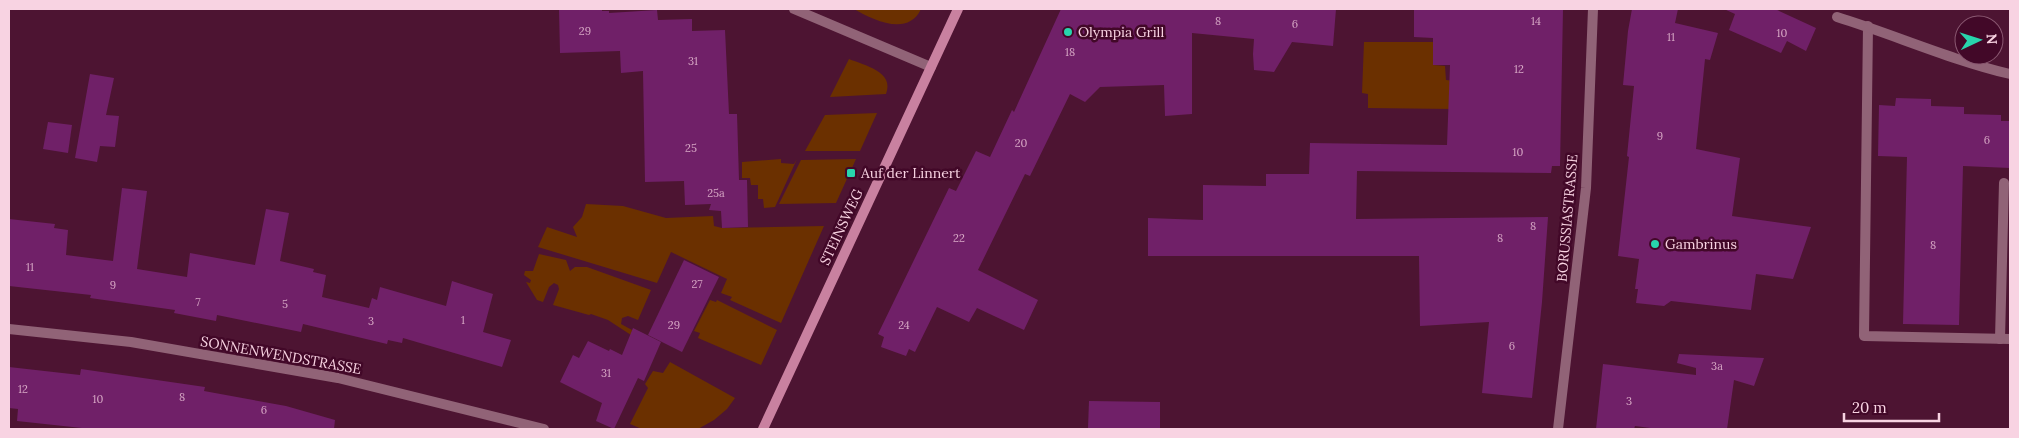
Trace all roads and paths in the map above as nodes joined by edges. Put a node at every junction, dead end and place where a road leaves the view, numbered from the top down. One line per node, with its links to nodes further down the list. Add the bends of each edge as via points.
1 (794, 9): 6 (street)
2 (958, 9): 6 (main road, STEINSWEG)
3 (1593, 9): 13 (street, BORUSSIASTRASSE, via 1586,188)
4 (1837, 16): 5 (street)
5 (1868, 26): 7 (street, via 1938,53); 10 (street, via 1864,336)
6 (931, 66): 12 (main road, STEINSWEG)
7 (2010, 74)
8 (2004, 183): 10 (street)
9 (9, 329): 11 (street, SONNENWENDSTRASSE, via 130,342 338,378)
10 (2005, 339)
11 (544, 429)
12 (763, 429)
13 (1558, 429)

